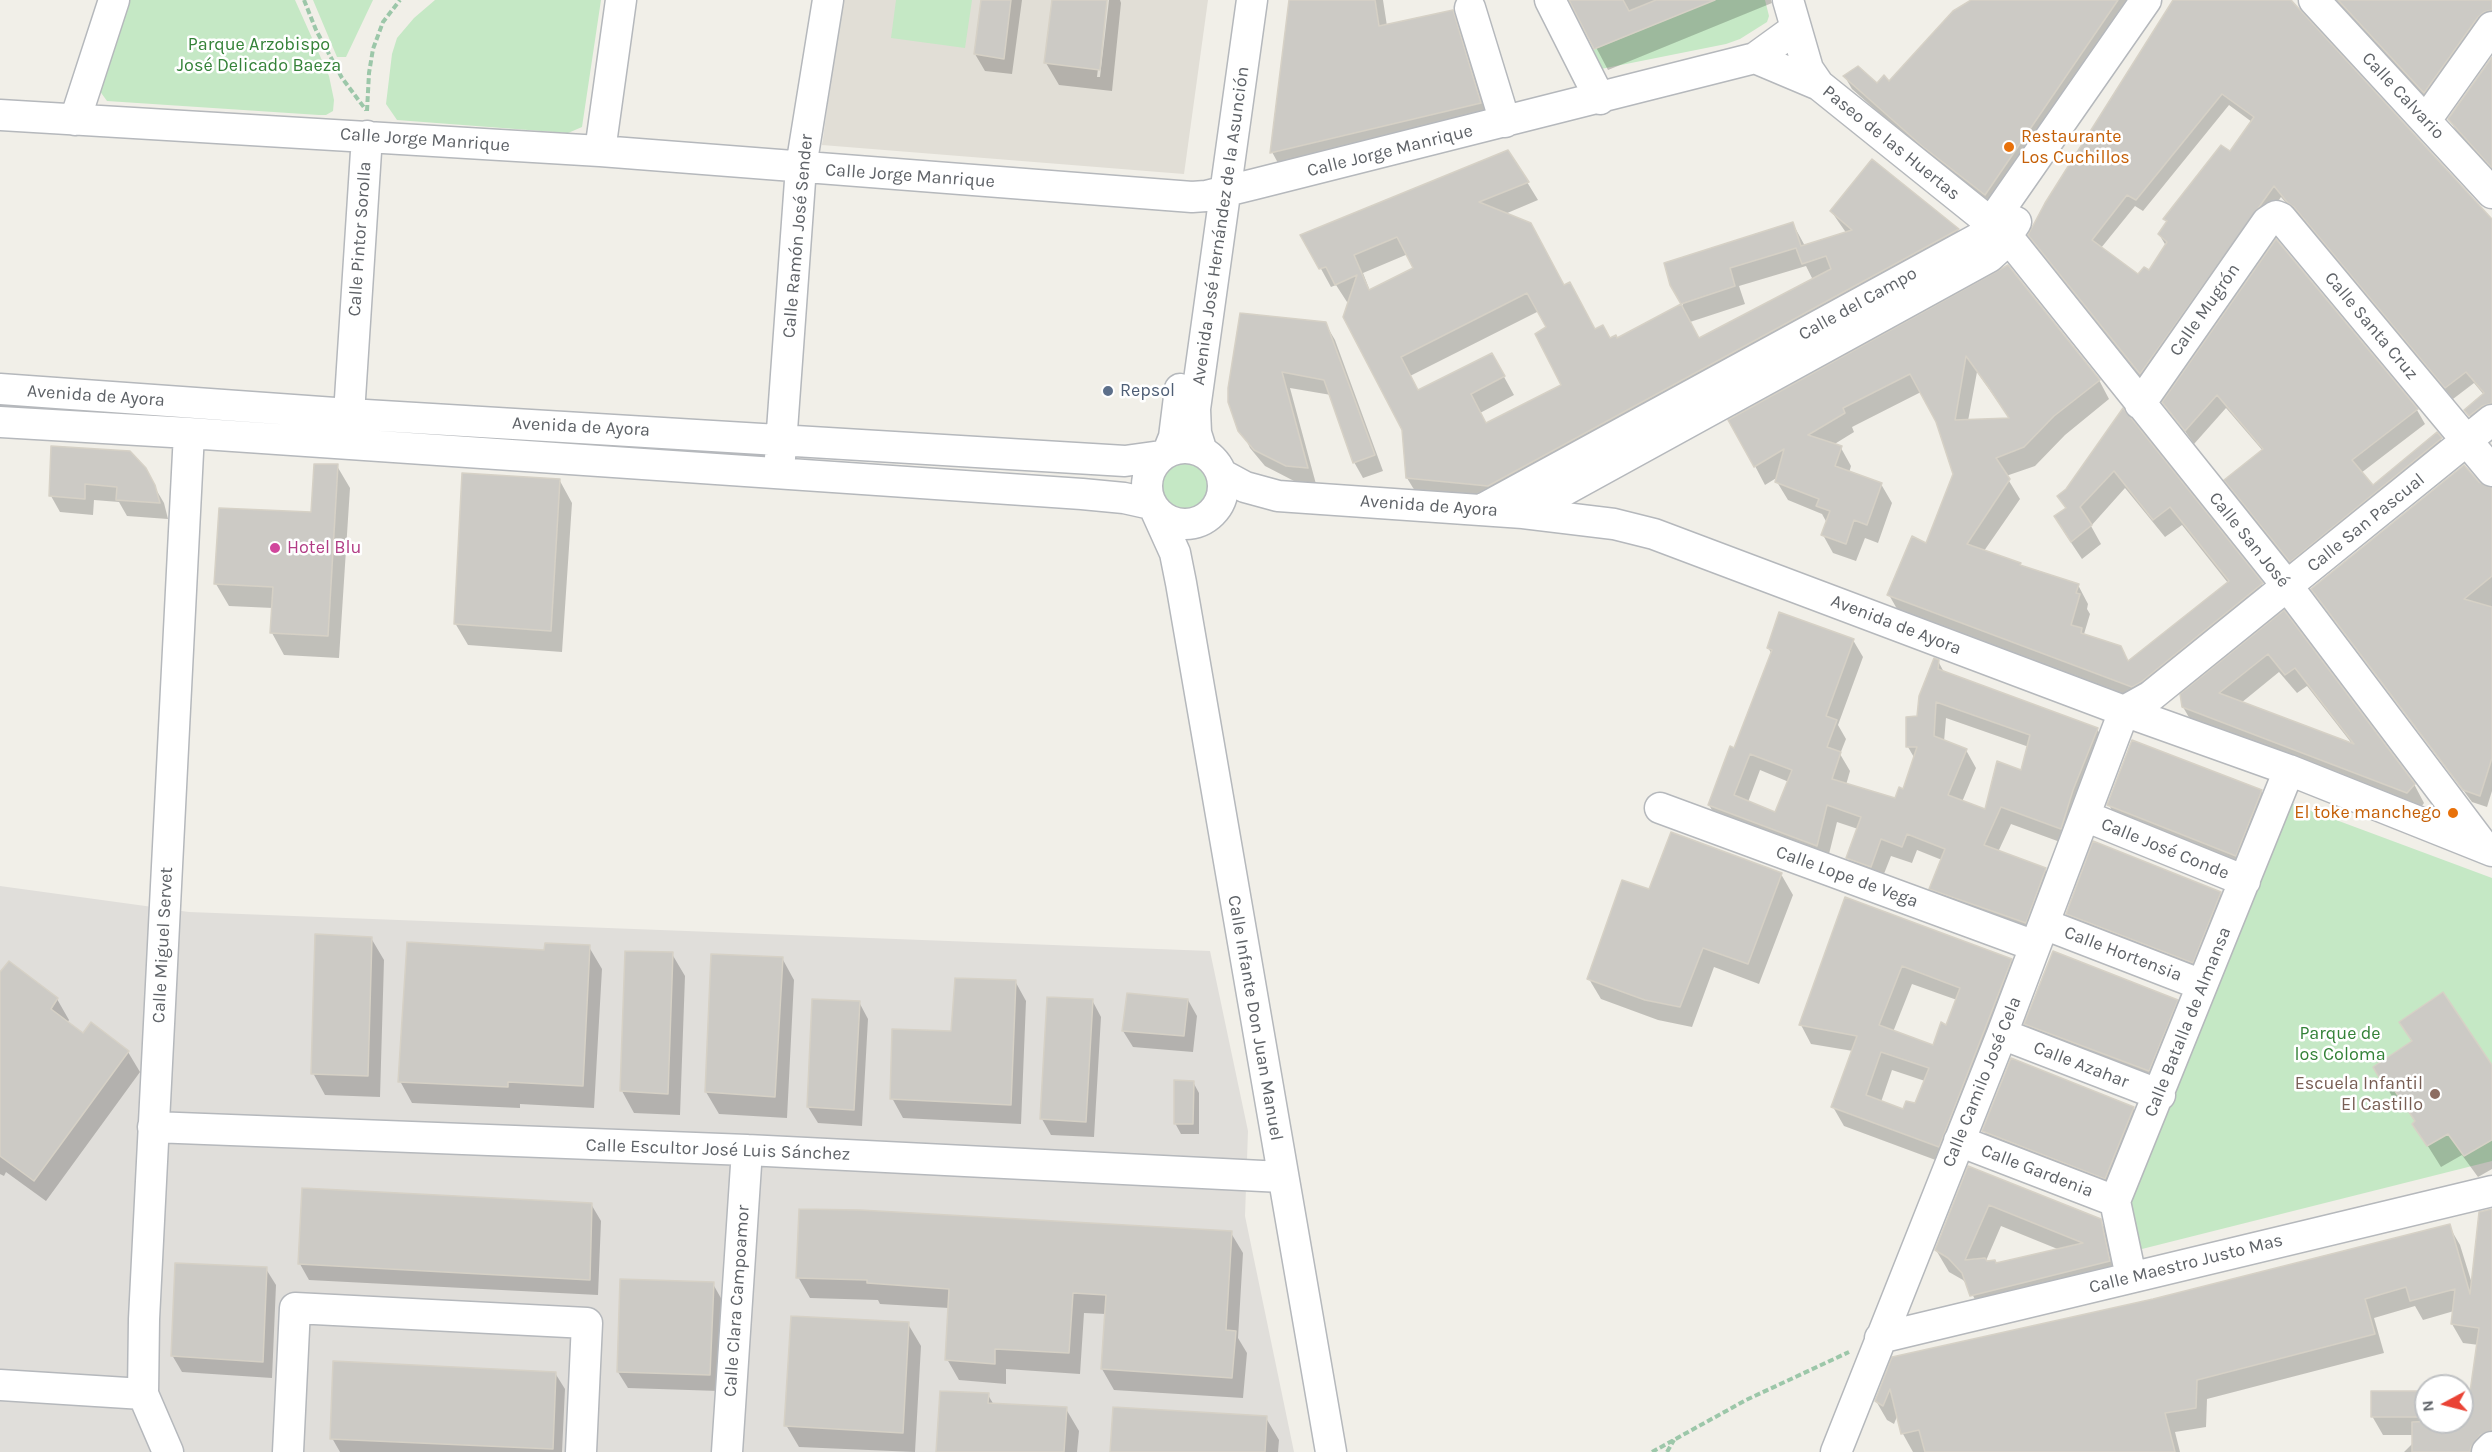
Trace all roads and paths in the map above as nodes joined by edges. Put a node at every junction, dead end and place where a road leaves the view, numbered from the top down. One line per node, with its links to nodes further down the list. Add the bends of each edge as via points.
1 (114, 0): 19 (street)
2 (304, 0): 22 (path)
3 (400, 0): 22 (path, via 384,22 374,49)
4 (621, 0): 23 (street)
5 (828, 0): 24 (street, Calle Ramón José Sender)
6 (1234, 0): 26 (street, Avenida José Hernández de la Asunción)
7 (1252, 0): 26 (street, Avenida José Hernández de la Asunción)
8 (1550, 0): 17 (street)
9 (1788, 0): 14 (street, Paseo de las Huertas)
10 (2148, 0): 28 (street, Calle del Campo)
11 (2314, 0): 20 (street, Calle Calvario)
12 (1470, 8): 21 (street)
13 (2492, 27): 20 (street)
14 (1795, 29): 15 (street, Calle Jorge Manrique); 16 (street, Paseo de las Huertas, via 1808,69)
15 (1755, 58): 16 (street); 17 (street, Calle Jorge Manrique)
16 (1819, 85): 28 (street, Paseo de las Huertas)
17 (1600, 99): 21 (street, Calle Jorge Manrique)
18 (0, 115): 19 (street, Calle Jorge Manrique)
19 (75, 120): 22 (street, Calle Jorge Manrique)
20 (2426, 120): 25 (street, Calle Calvario)
21 (1505, 122): 26 (street, Calle Jorge Manrique)
22 (367, 123): 23 (street, Calle Jorge Manrique); 31 (street, Calle Pintor Sorolla)
23 (600, 151): 24 (street, Calle Jorge Manrique)
24 (801, 167): 26 (street, Calle Jorge Manrique, via 1192,197); 36 (street, Calle Ramón José Sender)
25 (2492, 193)
26 (1215, 194): 40 (street, Avenida José Hernández de la Asunción, via 1174,437); 41 (street, Avenida José Hernández de la Asunción, via 1196,409 1196,433)
27 (2271, 217): 30 (street, Calle Mugrón); 37 (street, Calle Santa Cruz, via 2281,218)
28 (1998, 230): 30 (street, Calle San José); 42 (street, Calle del Campo, via 1999,248 1989,257); 47 (street, Calle del Campo)
29 (0, 389): 31 (street, Avenida de Ayora)
30 (2140, 404): 52 (street, Calle San José)
31 (336, 413): 32 (street, Avenida de Ayora); 38 (street, Calle Pintor Sorolla)
32 (383, 416): 36 (street, Avenida de Ayora); 39 (street)
33 (2492, 420): 37 (street, Calle San Pascual)
34 (0, 422): 35 (street, Avenida de Ayora)
35 (189, 433): 38 (street, Avenida de Ayora); 63 (street, Calle Miguel Servet)
36 (782, 439): 40 (street, Avenida de Ayora, via 1125,461); 44 (street, Calle Ramón José Sender)
37 (2467, 441): 43 (street, Calle Santa Cruz); 52 (street, Calle San Pascual)
38 (321, 442): 39 (street, Avenida de Ayora)
39 (381, 446): 44 (street, Avenida de Ayora)
40 (1164, 454): 41 (street, via 1189,448); 46 (street, via 1147,480)
41 (1211, 463): 45 (street, Avenida de Ayora, via 1245,487); 49 (street, via 1221,497)
42 (1608, 466): 48 (street, Calle del Campo); 50 (street, via 1598,493 1601,506)
43 (2492, 471)
44 (780, 473): 46 (street, Avenida de Ayora, via 1124,498)
45 (1278, 496): 47 (street, Avenida de Ayora); 49 (street, Avenida de Ayora, via 1234,504)
46 (1153, 507): 49 (street, via 1174,523); 51 (street, Calle Infante Don Juan Manuel, via 1174,553)
47 (1481, 510): 48 (street, Avenida de Ayora)
48 (1523, 513): 50 (street, Avenida de Ayora)
49 (1202, 519): 51 (street, Calle Infante Don Juan Manuel, via 1183,556)
50 (1614, 524): 53 (street, Avenida de Ayora, via 1694,548)
51 (1181, 583): 66 (street, Calle Infante Don Juan Manuel)
52 (2288, 587): 53 (street, Calle San Pascual, via 2151,696); 57 (street, Calle San José)
53 (2124, 711): 54 (street, Avenida de Ayora); 56 (street, Calle Camilo José Cela)
54 (2289, 770): 57 (street, Avenida de Ayora); 58 (street, Calle Batalla de Almansa)
55 (1660, 808): 59 (street, Calle Lope de Vega)
56 (2085, 816): 58 (street, Calle José Conde); 59 (street, Calle Camilo José Cela)
57 (2490, 841)
58 (2245, 881): 60 (street, Calle Batalla de Almansa)
59 (2040, 935): 60 (street, Calle Hortensia); 61 (street, Calle Camilo José Cela)
60 (2202, 985): 62 (street, Calle Batalla de Almansa)
61 (2002, 1034): 62 (street, Calle Azahar); 64 (street, Calle Camilo José Cela)
62 (2160, 1095): 68 (street, Calle Batalla de Almansa)
63 (153, 1127): 65 (street, Calle Escultor José Luis Sánchez); 72 (street, Calle Miguel Servet)
64 (1959, 1141): 68 (street, Calle Gardenia); 70 (street, Calle Camilo José Cela)
65 (747, 1150): 66 (street, Calle Escultor José Luis Sánchez); 78 (street, Calle Clara Campoamor)
66 (1282, 1177): 79 (street, Calle Infante Don Juan Manuel)
67 (2492, 1191): 69 (street, Calle Maestro Justo Mas)
68 (2115, 1201): 69 (street)
69 (2131, 1277): 70 (street, Calle Maestro Justo Mas)
70 (1880, 1338): 73 (path, via 1746,1400); 82 (street, Calle Camilo José Cela)
71 (0, 1385): 72 (street)
72 (143, 1394): 75 (street, Calle Miguel Servet)
73 (1675, 1440): 80 (path); 81 (path)
74 (2492, 1448): 83 (street)
75 (168, 1452)
76 (288, 1452): 77 (street, via 295,1308 587,1323)
77 (580, 1452)
78 (727, 1452)
79 (1331, 1452)
80 (1652, 1452)
81 (1667, 1452)
82 (1836, 1452)
83 (2487, 1452)

